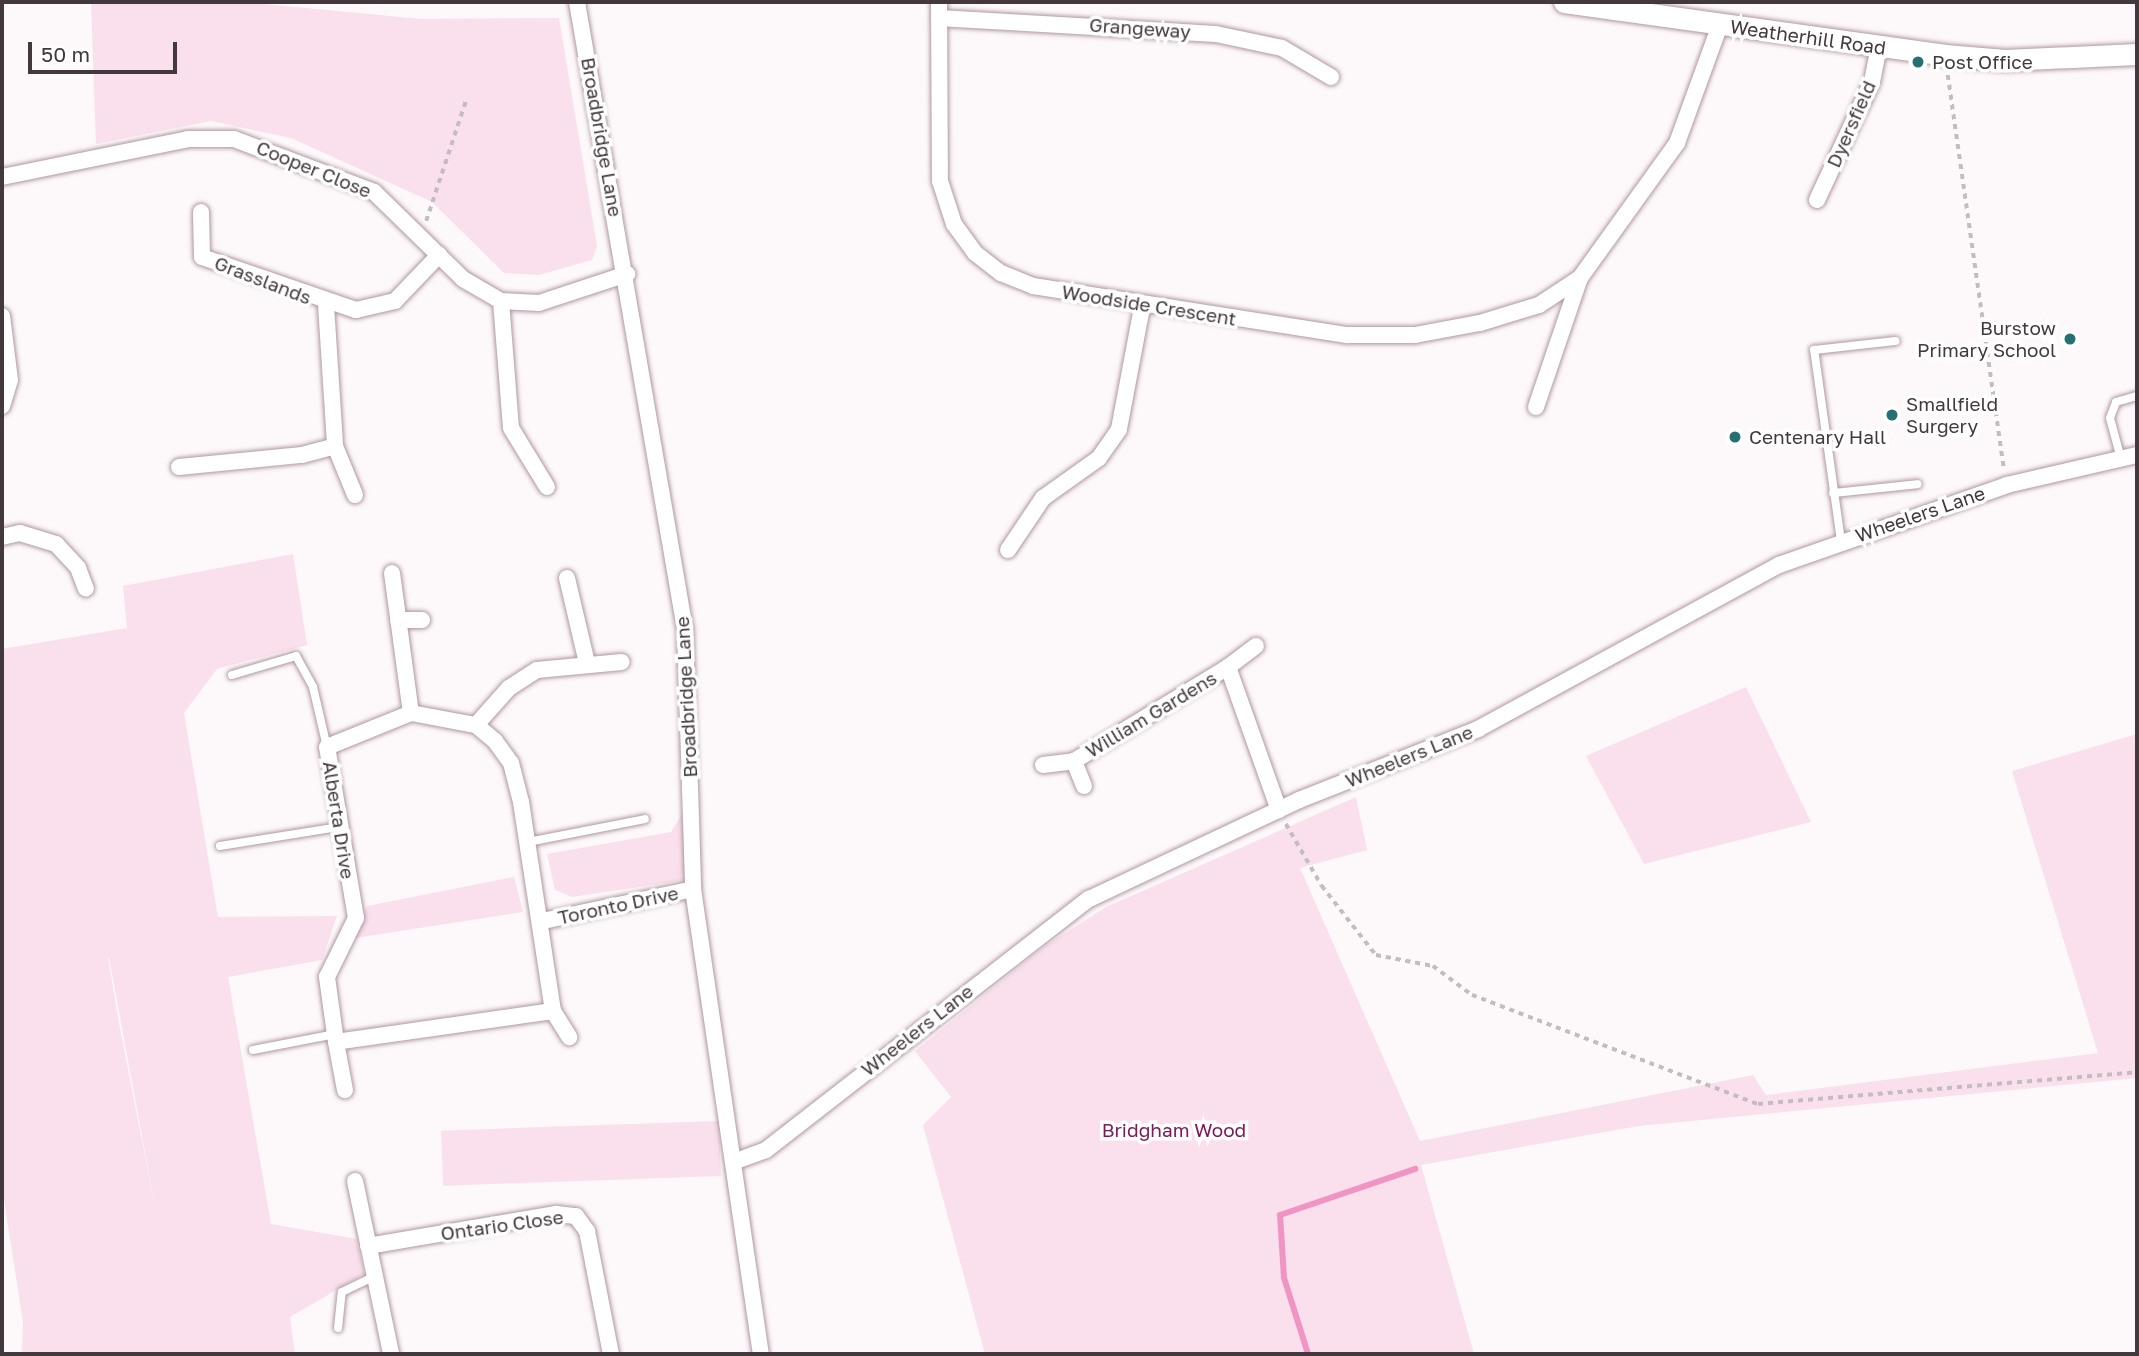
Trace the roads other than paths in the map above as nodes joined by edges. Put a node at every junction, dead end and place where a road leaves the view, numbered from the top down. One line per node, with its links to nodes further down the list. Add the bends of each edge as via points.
1 (577, 2): 13 (street, Broadbridge Lane)
2 (1564, 2): 3 (street, Weatherhill Road)
3 (1667, 8): 5 (street, Weatherhill Road)
4 (939, 10): 8 (street, Grangeway, via 1216,34 1282,48); 17 (street, Woodside Crescent, via 936,137 940,181 954,224 1001,274)
5 (1720, 25): 6 (street, Weatherhill Road); 14 (street, Woodside Crescent, via 1677,143)
6 (1879, 46): 7 (street, Weatherhill Road, via 2005,60); 10 (street, Dyersfield, via 1872,82)
7 (2137, 54)
8 (1331, 77)
9 (2, 177): 12 (street, Cooper Close, via 188,139 234,139 374,192 422,233)
10 (1817, 200)
11 (201, 212): 16 (street, Grasslands, via 202,257)
12 (439, 255): 15 (street, Cooper Close, via 479,291); 16 (street, Grasslands, via 395,301 356,310)
13 (627, 274): 15 (street, Cooper Close, via 539,303); 54 (street, Broadbridge Lane, via 685,629)
14 (1580, 278): 17 (street, Woodside Crescent, via 1539,305 1415,335 1347,335); 22 (street, Woodside Crescent)
15 (501, 301): 27 (street, via 511,428)
16 (326, 305): 23 (street, Grasslands)
17 (1142, 307): 32 (street, via 1119,429 1099,458 1043,498)
18 (2, 316): 21 (street, via 10,380)
19 (1896, 341): 28 (lane, via 1814,349)
20 (2137, 396): 24 (lane, via 2116,402 2110,418)
21 (2, 406)
22 (1536, 407)
23 (335, 446): 25 (street, via 302,455); 29 (street, Grasslands)
24 (2129, 457): 31 (street, Wheelers Lane, via 2007,485)
25 (179, 467)
26 (1918, 484): 28 (lane)
27 (547, 487)
28 (1833, 493): 31 (lane)
29 (355, 495)
30 (2, 537): 35 (street, via 20,533 56,544 78,568)
31 (1841, 541): 49 (street, Wheelers Lane, via 1718,596 1478,729)
32 (1008, 550)
33 (392, 573): 36 (street)
34 (567, 578): 40 (street)
35 (86, 589)
36 (398, 620): 37 (street); 43 (street)
37 (422, 620)
38 (1256, 646): 41 (street, William Gardens)
39 (622, 662): 40 (street)
40 (587, 663): 44 (street, via 537,670 509,688)
41 (1228, 667): 46 (street, William Gardens); 49 (street, William Gardens)
42 (232, 675): 45 (lane, via 296,656 313,687)
43 (411, 713): 44 (street); 45 (street, Alberta Drive)
44 (476, 725): 52 (street, via 511,763)
45 (327, 747): 51 (street, Alberta Drive)
46 (1074, 761): 47 (street, William Gardens); 48 (street, William Gardens)
47 (1043, 765)
48 (1084, 786)
49 (1279, 810): 61 (street, Wheelers Lane, via 1074,908 766,1150)
50 (645, 819): 52 (lane)
51 (339, 827): 53 (lane); 58 (street, Alberta Drive, via 356,918 327,977)
52 (528, 842): 55 (street)
53 (220, 846)
54 (694, 889): 55 (street, Toronto Drive); 61 (street, Broadbridge Lane, via 706,1000)
55 (543, 921): 56 (street)
56 (553, 1011): 57 (street); 58 (street)
57 (569, 1037)
58 (335, 1038): 59 (lane); 60 (street)
59 (253, 1050)
60 (345, 1090)
61 (736, 1161): 68 (street, Broadbridge Lane)
62 (355, 1181): 63 (street)
63 (368, 1246): 64 (street); 67 (street, Ontario Close, via 556,1214 576,1216 587,1231)
64 (374, 1276): 65 (lane, via 342,1292); 66 (street)
65 (338, 1328)
66 (391, 1354)
67 (611, 1354)
68 (761, 1354)

